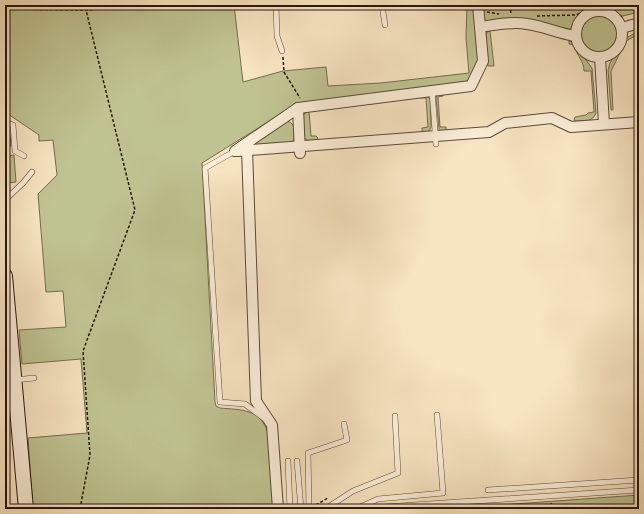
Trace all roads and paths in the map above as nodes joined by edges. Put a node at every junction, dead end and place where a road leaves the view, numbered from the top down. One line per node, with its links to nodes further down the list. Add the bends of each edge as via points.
1 (151, 5): 7 (path)
2 (276, 5): 16 (lane, via 277,36)
3 (382, 5): 12 (lane)
4 (478, 6): 9 (path, via 484,12); 13 (street)
5 (598, 8): 8 (path, via 575,15); 10 (path); 14 (street, via 615,17); 15 (street, via 584,16 577,28)
6 (5, 9): 7 (path)
7 (86, 10): 43 (path, via 135,210 83,351 90,455)
8 (535, 16)
9 (512, 17)
10 (629, 19)
11 (639, 22): 14 (street)
12 (385, 25)
13 (480, 27): 15 (street, via 527,23); 18 (street, via 483,61 471,86)
14 (622, 28): 17 (street, via 618,48)
15 (576, 36): 17 (street, via 587,53)
16 (282, 51): 19 (path, via 284,72)
17 (600, 57): 22 (street)
18 (432, 90): 19 (street); 23 (lane)
19 (299, 103): 25 (street); 26 (street)
20 (5, 122): 27 (lane, via 13,126 15,151)
21 (639, 122): 22 (street)
22 (604, 128): 23 (street, via 571,127 552,118 505,123 489,132)
23 (436, 140): 25 (street)
24 (247, 150): 25 (street); 26 (street); 36 (street, via 252,215 256,401)
25 (300, 150)
26 (235, 151): 36 (lane, via 205,168 220,402 245,404)
27 (24, 156)
28 (32, 172): 29 (lane)
29 (5, 200)
30 (5, 276): 32 (main road)
31 (34, 378): 32 (lane)
32 (14, 380): 42 (main road)
33 (437, 415): 49 (lane, via 443,493 378,499)
34 (395, 416): 48 (lane, via 398,472 353,491)
35 (344, 424): 47 (lane, via 348,440 308,453)
36 (272, 425): 44 (street)
37 (288, 461): 45 (lane)
38 (297, 461): 46 (lane)
39 (639, 480): 40 (lane)
40 (488, 490)
41 (639, 490): 49 (lane)
42 (26, 509)
43 (80, 509)
44 (278, 509)
45 (290, 509)
46 (301, 509)
47 (309, 509)
48 (325, 509)
49 (355, 509)

